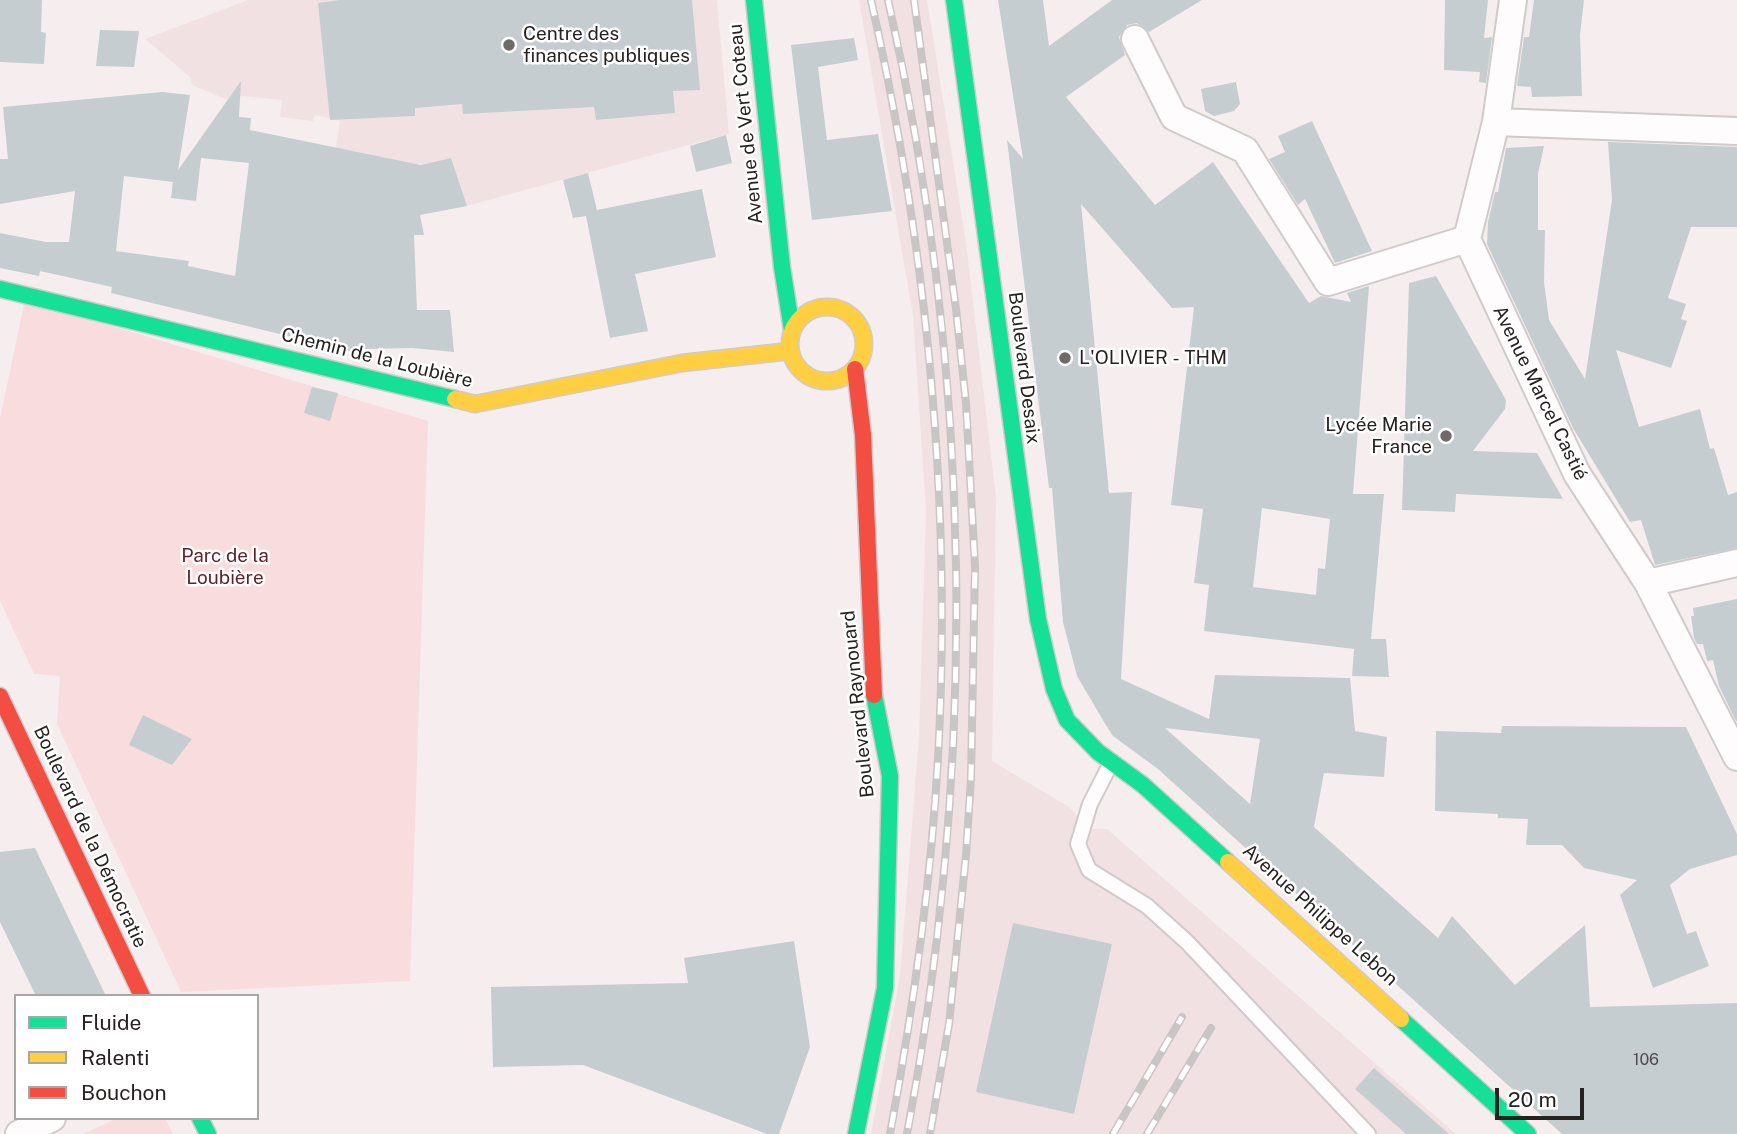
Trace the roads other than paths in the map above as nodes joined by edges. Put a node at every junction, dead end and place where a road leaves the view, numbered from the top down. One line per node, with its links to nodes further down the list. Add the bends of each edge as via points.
1 (754, 0): 8 (street, Avenue de Vert Coteau)
2 (954, 0): 21 (street, Boulevard Desaix, via 980,171 1005,404 1041,638 1063,714)
3 (1513, 0): 5 (street)
4 (1135, 39): 7 (street, via 1174,117 1245,150 1328,282)
5 (1496, 122): 6 (street); 7 (street)
6 (1737, 131)
7 (1467, 239): 19 (street, Avenue Marcel Castié, via 1577,474)
8 (780, 243): 9 (street, Avenue de Vert Coteau); 13 (street, Avenue de Vert Coteau)
9 (799, 266)
10 (0, 289): 14 (street, Chemin de la Loubière, via 475,404 682,363)
11 (822, 292): 12 (street)
12 (835, 308): 13 (street, via 809,311); 15 (street, via 847,312 862,332 862,358)
13 (792, 330): 14 (street)
14 (790, 351): 16 (street, via 800,371)
15 (855, 369): 16 (street, via 845,378); 17 (street)
16 (820, 382): 17 (street)
17 (863, 435): 27 (street, Boulevard Raynouard, via 874,695 890,776 885,988)
18 (1737, 563): 19 (street)
19 (1648, 583): 22 (street, Avenue Marcel Castié)
20 (0, 696): 24 (street, Boulevard de la Démocratie)
21 (1080, 732): 23 (street, Avenue Philippe Lebon)
22 (1737, 757)
23 (1110, 764): 28 (lane, via 1090,804 1078,844 1089,870 1147,906 1187,942); 29 (street, Avenue Philippe Lebon, via 1143,785)
24 (141, 994)
25 (48, 1120): 26 (street)
26 (19, 1134)
27 (856, 1134)
28 (1368, 1134)
29 (1528, 1134)

